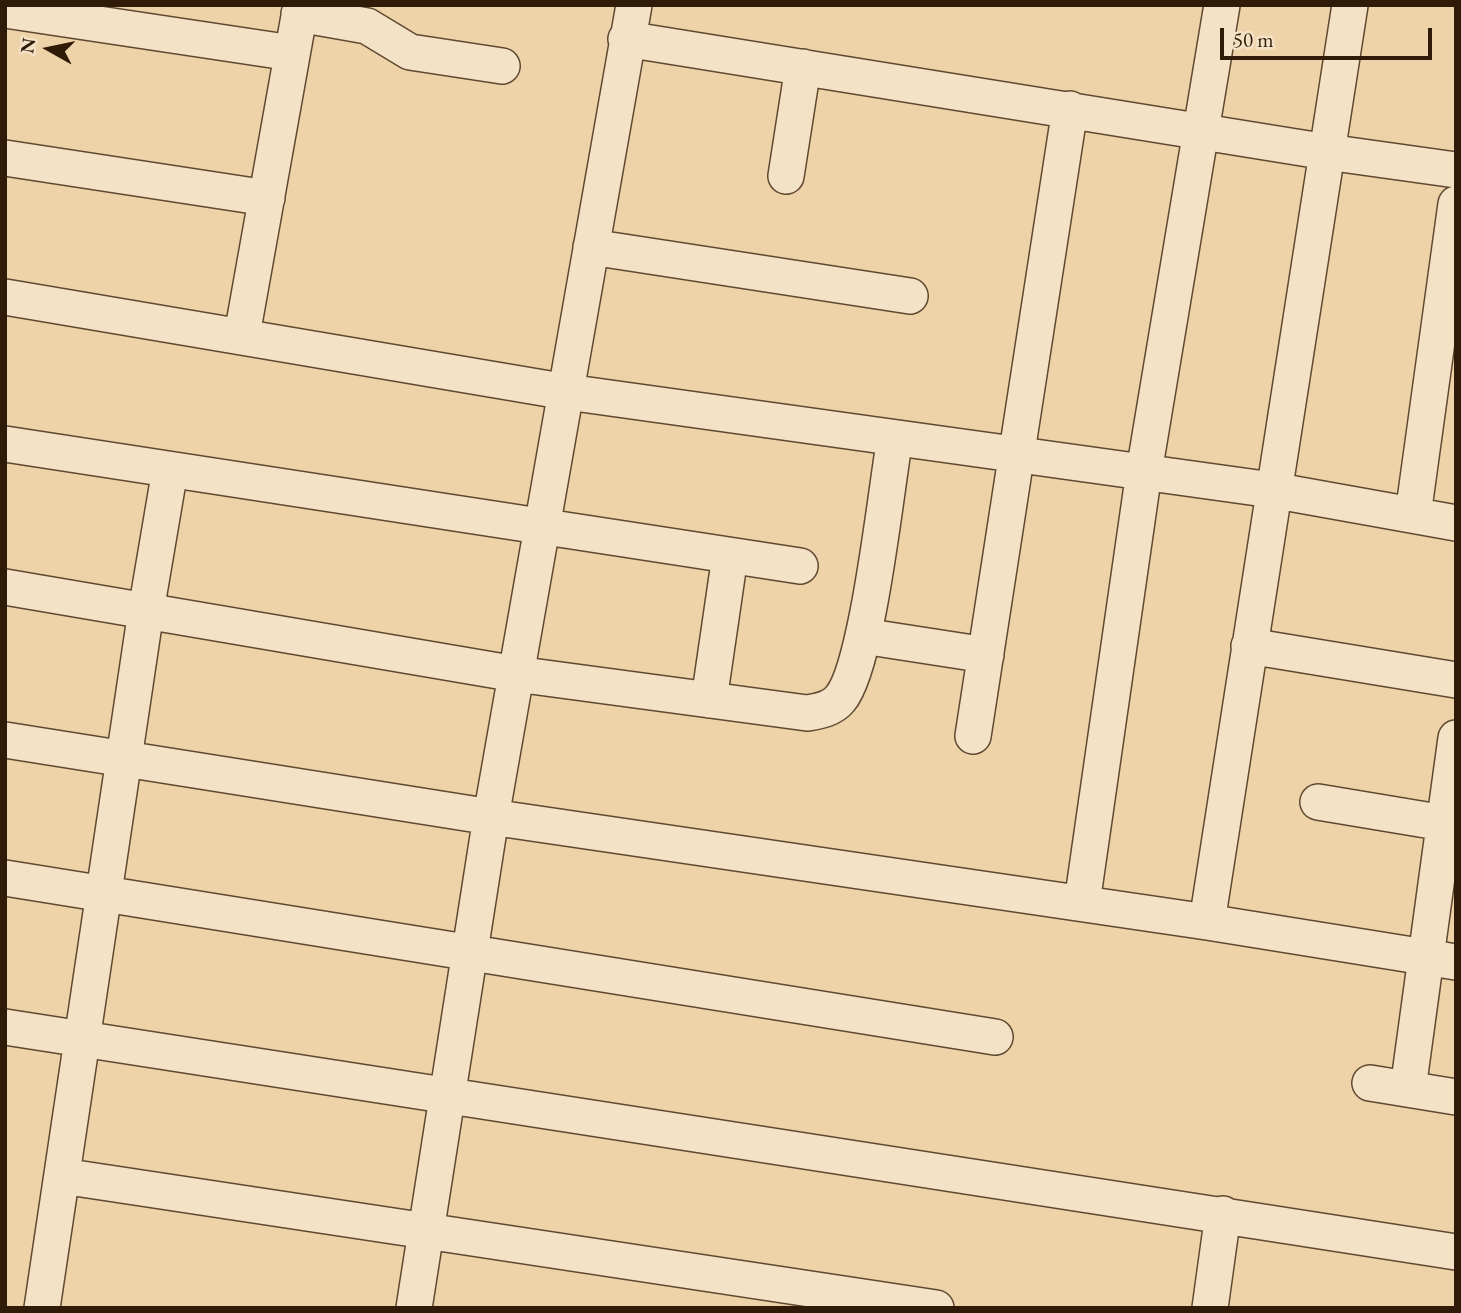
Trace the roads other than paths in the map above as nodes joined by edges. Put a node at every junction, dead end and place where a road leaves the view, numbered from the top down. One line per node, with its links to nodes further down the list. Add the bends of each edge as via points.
1 (634, 5): 6 (street)
2 (1222, 5): 11 (street)
3 (1350, 5): 12 (street)
4 (5, 10): 7 (street)
5 (300, 10): 7 (street); 8 (street, via 367,26 410,52)
6 (626, 39): 9 (street); 18 (street)
7 (292, 52): 16 (street)
8 (502, 66)
9 (803, 67): 10 (street); 15 (street)
10 (1070, 109): 11 (street); 26 (street)
11 (1202, 130): 12 (street); 28 (street)
12 (1327, 152): 14 (street); 29 (street)
13 (5, 158): 16 (street)
14 (1456, 170)
15 (786, 176)
16 (267, 198): 21 (street)
17 (1456, 204): 22 (street)
18 (591, 247): 19 (street); 23 (street)
19 (910, 296)
20 (5, 297): 21 (street)
21 (242, 335): 23 (street)
22 (1444, 378): 30 (street)
23 (567, 392): 24 (street); 32 (street)
24 (895, 438): 26 (street); 37 (street)
25 (5, 444): 27 (street)
26 (1018, 455): 28 (street); 39 (street)
27 (170, 470): 32 (street); 36 (street)
28 (1144, 472): 29 (street); 52 (street)
29 (1272, 490): 30 (street); 38 (street)
30 (1413, 515): 31 (street)
31 (1456, 523)
32 (541, 528): 33 (street); 40 (street)
33 (730, 556): 34 (street); 42 (street)
34 (800, 566)
35 (5, 587): 36 (street)
36 (145, 611): 40 (street); 46 (street)
37 (863, 636): 39 (street); 42 (street, via 849,685 840,700 827,709 807,713)
38 (1249, 646): 41 (street); 53 (street)
39 (986, 655): 43 (street)
40 (516, 674): 42 (street); 48 (street)
41 (1456, 680)
42 (709, 700)
43 (974, 736)
44 (1456, 738): 49 (street)
45 (5, 740): 46 (street)
46 (124, 759): 48 (street); 51 (street)
47 (1318, 802): 49 (street)
48 (491, 817): 52 (street); 54 (street)
49 (1444, 823): 55 (street)
50 (5, 878): 51 (street)
51 (104, 894): 54 (street); 58 (street)
52 (1082, 903): 53 (street)
53 (1207, 922): 55 (street)
54 (470, 953): 57 (street); 61 (street)
55 (1441, 959): 60 (street)
56 (5, 1027): 58 (street)
57 (995, 1037)
58 (82, 1039): 61 (street); 63 (street)
59 (1370, 1083): 60 (street)
60 (1408, 1089): 62 (street)
61 (447, 1096): 64 (street); 65 (street)
62 (1456, 1097)
63 (62, 1176): 65 (street); 67 (street)
64 (1223, 1214): 66 (street); 70 (street)
65 (426, 1231): 68 (street); 69 (street)
66 (1456, 1251)
67 (42, 1308)
68 (414, 1308)
69 (936, 1308)
70 (1210, 1308)

